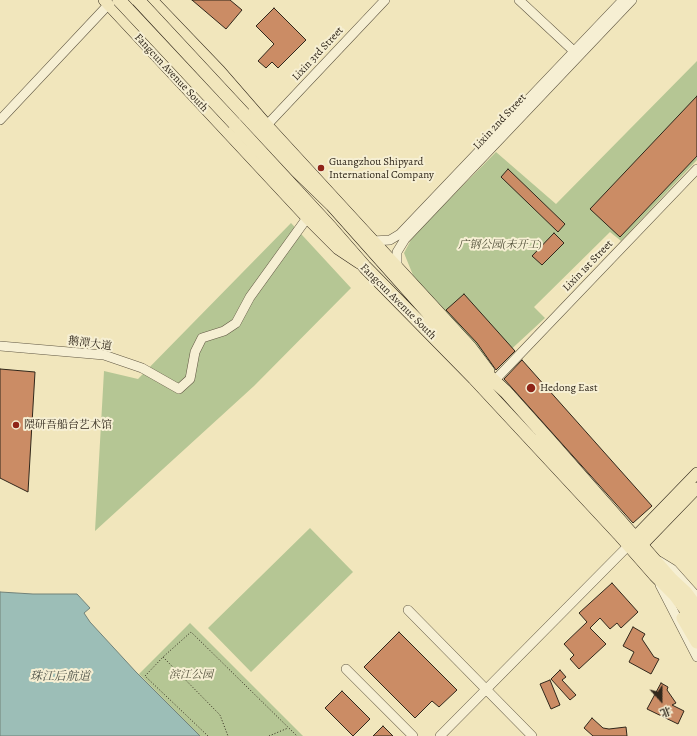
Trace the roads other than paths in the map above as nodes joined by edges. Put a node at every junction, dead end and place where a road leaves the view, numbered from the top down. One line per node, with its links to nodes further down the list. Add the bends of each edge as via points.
1 (138, 0): 11 (highway, bridge)
2 (152, 0): 8 (main road, Fangcun Avenue South)
3 (385, 0): 13 (street, Lixin 3rd Street)
4 (519, 0): 10 (street)
5 (623, 0): 10 (street, Lixin 2nd Street)
6 (632, 0): 10 (street, Lixin 2nd Street)
7 (110, 2): 9 (main road, Fangcun Avenue South); 11 (highway, bridge); 12 (street)
8 (177, 25): 9 (main road, via 161,23 146,37); 13 (main road, Fangcun Avenue South)
9 (150, 51): 15 (main road, Fangcun Avenue South)
10 (576, 54): 16 (street, Lixin 2nd Street, via 400,234 390,240); 18 (street, Lixin 2nd Street, via 405,239 397,252)
11 (239, 119): 17 (highway); 21 (highway, via 332,205 464,353)
12 (0, 120)
13 (267, 125): 16 (main road, Fangcun Avenue South)
14 (697, 169): 20 (street, Lixin 1st Street)
15 (307, 218): 17 (main road, Fangcun Avenue South, via 338,250); 19 (street, 鹅潭大道, via 250,296 236,323 224,331 202,338 195,352 190,379 179,389 142,368 104,355)
16 (373, 241): 18 (main road, Fangcun Avenue South)
17 (365, 267): 24 (highway, Fangcun Avenue South)
18 (397, 267): 20 (main road, Fangcun Avenue South, via 471,347)
19 (0, 346)
20 (496, 380): 21 (main road, Fangcun Avenue South)
21 (506, 392): 24 (highway, Fangcun Avenue South)
22 (697, 473): 24 (main road)
23 (697, 488): 24 (main road)
24 (639, 545): 25 (highway, Fangcun Avenue South); 26 (street, Fangcun Avenue South, via 672,569); 27 (highway, Fangcun Avenue South); 33 (street)
25 (655, 575): 29 (highway, Fangcun Avenue South, via 681,602); 30 (highway); 31 (street, Fangcun Avenue South)
26 (697, 597)
27 (697, 608)
28 (408, 610): 33 (street)
29 (697, 625)
30 (697, 642)
31 (697, 657)
32 (346, 669): 34 (street)
33 (486, 689): 35 (street); 36 (street)
34 (413, 736)
35 (440, 736)
36 (532, 736)

